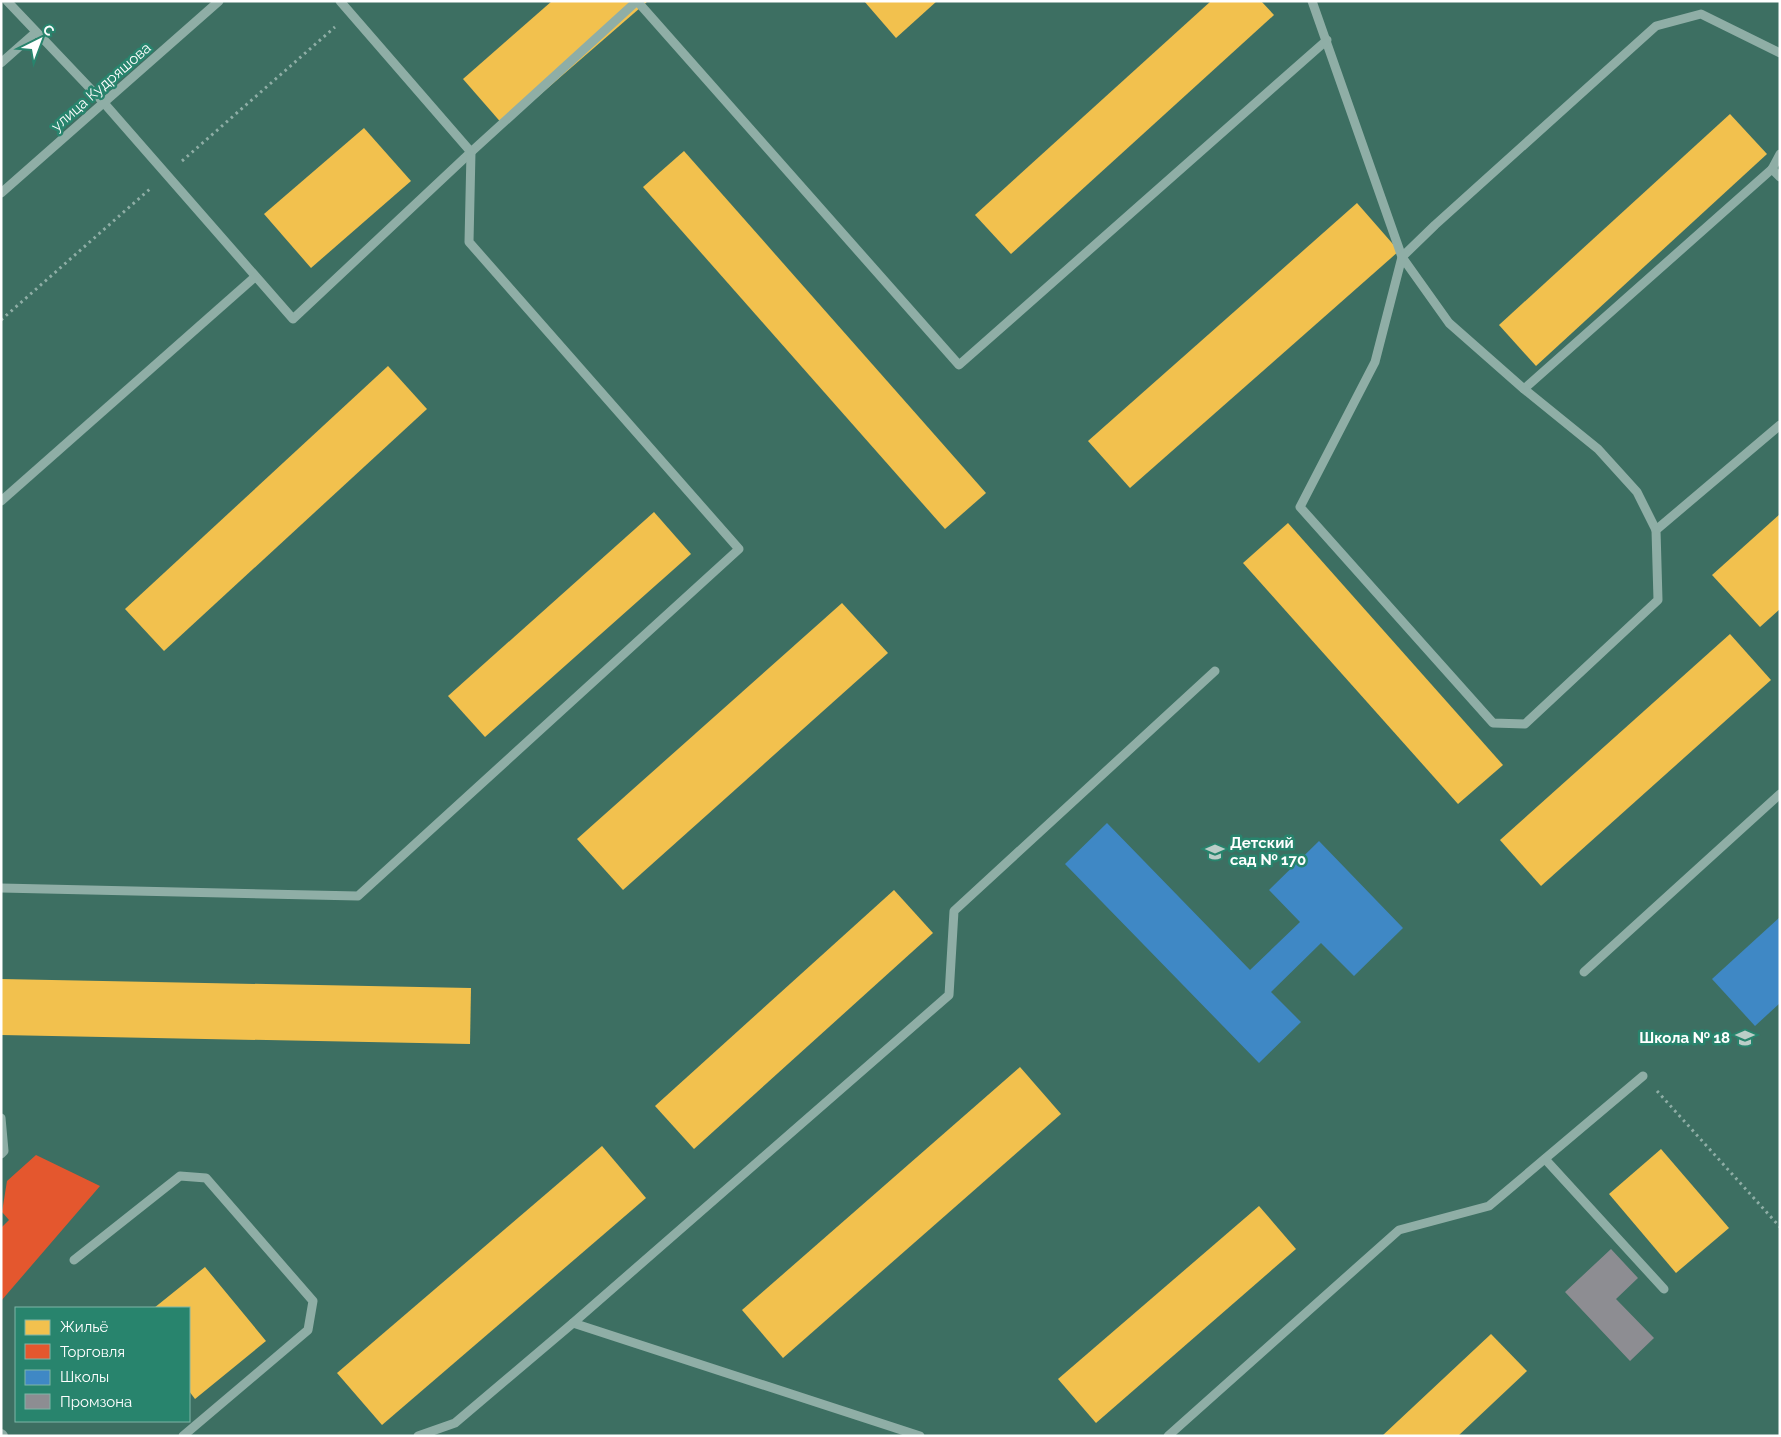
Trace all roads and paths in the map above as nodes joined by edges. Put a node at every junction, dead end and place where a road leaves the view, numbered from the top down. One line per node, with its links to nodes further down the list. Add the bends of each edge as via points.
1 (7, 1): 6 (street)
2 (219, 1): 10 (street, улица Кудряшова)
3 (340, 1): 11 (street)
4 (637, 1): 7 (street, via 959,364); 11 (street)
5 (1312, 1): 7 (street)
6 (36, 32): 9 (street); 10 (street)
7 (1327, 40): 16 (street)
8 (1780, 53): 16 (street, via 1701,14 1656,26)
9 (1, 63)
10 (104, 103): 15 (street, улица Кудряшова); 17 (street)
11 (471, 152): 17 (street, via 293,320); 24 (street, via 469,242 739,549 358,896)
12 (1780, 154): 13 (street)
13 (1772, 169): 14 (street); 18 (street)
14 (1780, 177)
15 (1, 193)
16 (1402, 256): 18 (street, via 1449,323); 21 (street, via 1375,362 1300,507 1493,723 1525,724 1658,600)
17 (254, 277): 20 (street)
18 (1524, 389): 21 (street, via 1598,449 1638,492)
19 (1780, 424): 21 (street)
20 (1, 501)
21 (1656, 530)
22 (1215, 671): 33 (street, via 954,911 950,995)
23 (1780, 794): 25 (street)
24 (1, 888)
25 (1584, 972)
26 (1643, 1076): 29 (street); 30 (path)
27 (1, 1118): 28 (street, via 4,1151)
28 (1, 1154)
29 (1545, 1159): 32 (street); 37 (street, via 1489,1206 1399,1230)
30 (1780, 1227)
31 (74, 1260): 34 (street, via 180,1176 206,1178 313,1301 308,1330)
32 (1664, 1289)
33 (573, 1323): 35 (street, via 455,1423); 36 (street)
34 (183, 1436)
35 (418, 1436)
36 (920, 1436)
37 (1168, 1436)

